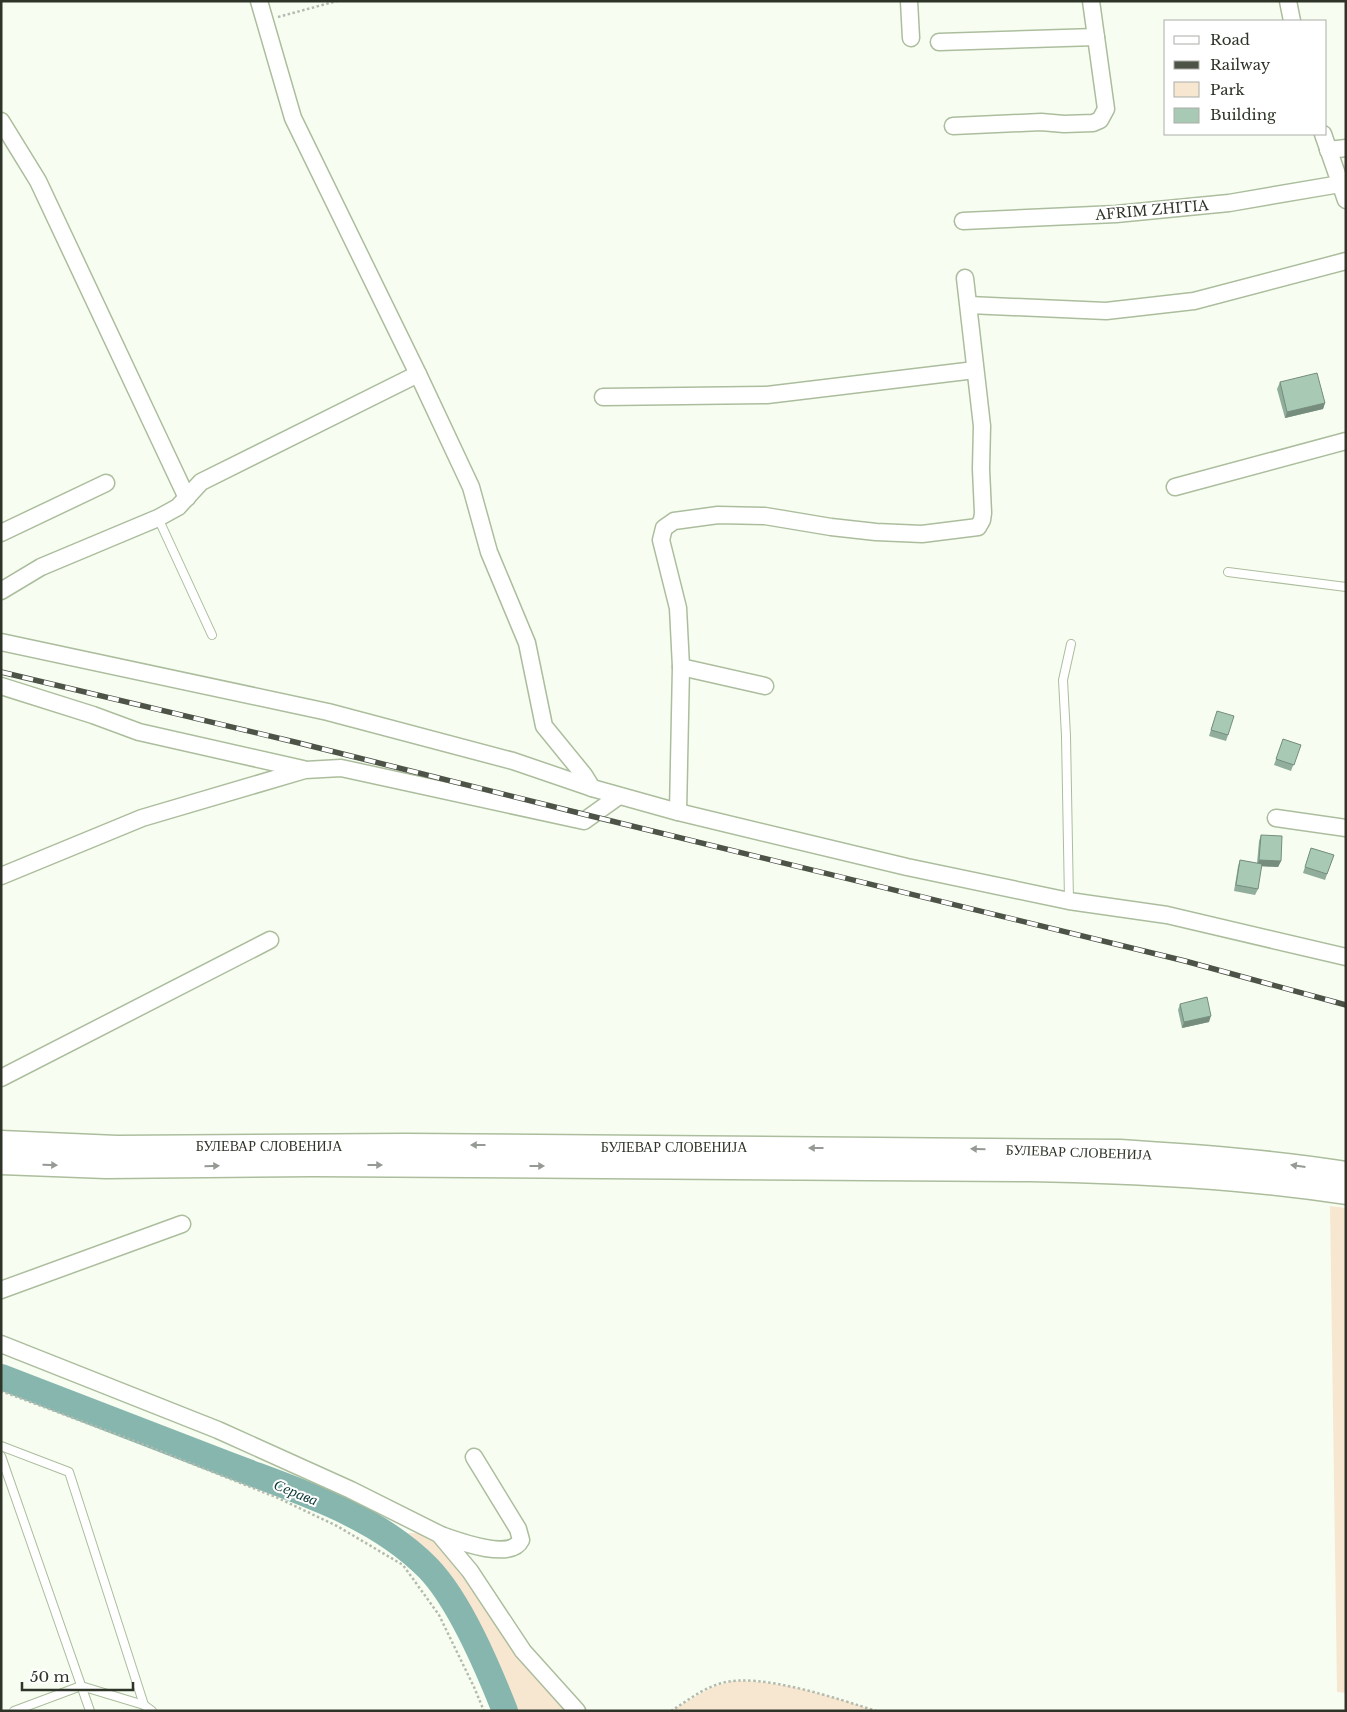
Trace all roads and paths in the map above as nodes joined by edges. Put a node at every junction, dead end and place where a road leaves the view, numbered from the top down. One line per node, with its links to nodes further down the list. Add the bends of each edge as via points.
1 (259, 1): 7 (street)
2 (337, 1): 7 (path)
3 (909, 1): 9 (street)
4 (1091, 1): 8 (street)
5 (1288, 1): 6 (street)
6 (1292, 20)
7 (264, 21): 22 (street, via 292,118)
8 (1096, 37): 10 (street); 12 (street, via 1106,109 1100,120 1093,123)
9 (911, 38)
10 (939, 42)
11 (1, 121): 27 (street, via 38,181)
12 (953, 126)
13 (1323, 135): 15 (street)
14 (1346, 148): 15 (street)
15 (1328, 150): 16 (street)
16 (1344, 193): 17 (street, AFRIM ZHITIA, via 1116,214)
17 (962, 221)
18 (1346, 261): 20 (street, via 1194,301 1106,311)
19 (965, 278): 20 (street)
20 (969, 305): 21 (street)
21 (975, 370): 23 (street, via 768,395); 36 (street, via 983,440 983,513 978,527 922,534 840,528 765,516 718,516 674,521 664,528 661,540 678,608)
22 (418, 374): 27 (street, via 201,482); 40 (street, via 471,487 489,552 527,644 544,726)
23 (603, 397)
24 (1346, 441): 26 (street)
25 (106, 483): 29 (street)
26 (1175, 487)
27 (187, 498): 28 (street)
28 (158, 518): 32 (street, via 42,568); 33 (lane)
29 (1, 533)
30 (1228, 572): 31 (lane)
31 (1346, 587)
32 (1, 590)
33 (212, 636)
34 (1, 642): 40 (street, via 328,712 513,761)
35 (1070, 644): 46 (lane, via 1063,680)
36 (681, 667): 38 (street); 42 (street)
37 (1, 686): 39 (street, via 139,732)
38 (765, 686)
39 (305, 770): 41 (street, via 341,768 584,822); 45 (street, via 142,818)
40 (592, 788): 41 (street)
41 (619, 796): 42 (street)
42 (678, 812): 46 (street, via 927,872)
43 (1276, 818): 44 (street)
44 (1346, 828)
45 (1, 876)
46 (1069, 901): 48 (street, via 1167,915)
47 (270, 940): 49 (street)
48 (1346, 956)
49 (1, 1078)
50 (1, 1142): 52 (street, БУЛЕВАР СЛОВЕНИЈА, one-way to 50, via 1235,1159 1120,1151 117,1146)
51 (1, 1163): 53 (street, БУЛЕВАР СЛОВЕНИЈА, one-way to 53, via 106,1167 324,1165 1050,1170 1219,1178)
52 (1346, 1173)
53 (1346, 1193)
54 (182, 1224): 55 (street)
55 (1, 1290)
56 (1, 1344): 61 (street, via 236,1438)
57 (1, 1391): 67 (path, via 278,1498 337,1526 403,1565 439,1615)
58 (1, 1446): 63 (lane, via 69,1472)
59 (1, 1456): 62 (lane)
60 (474, 1458): 61 (street, via 521,1540 514,1548 506,1550)
61 (439, 1534): 68 (street, via 470,1571 523,1652)
62 (82, 1686): 63 (lane); 64 (lane); 65 (lane)
63 (144, 1705): 66 (lane)
64 (14, 1711)
65 (90, 1711)
66 (152, 1711)
67 (484, 1711)
68 (577, 1711)
69 (671, 1711): 70 (path, via 717,1684 743,1681 815,1692)
70 (876, 1711)

